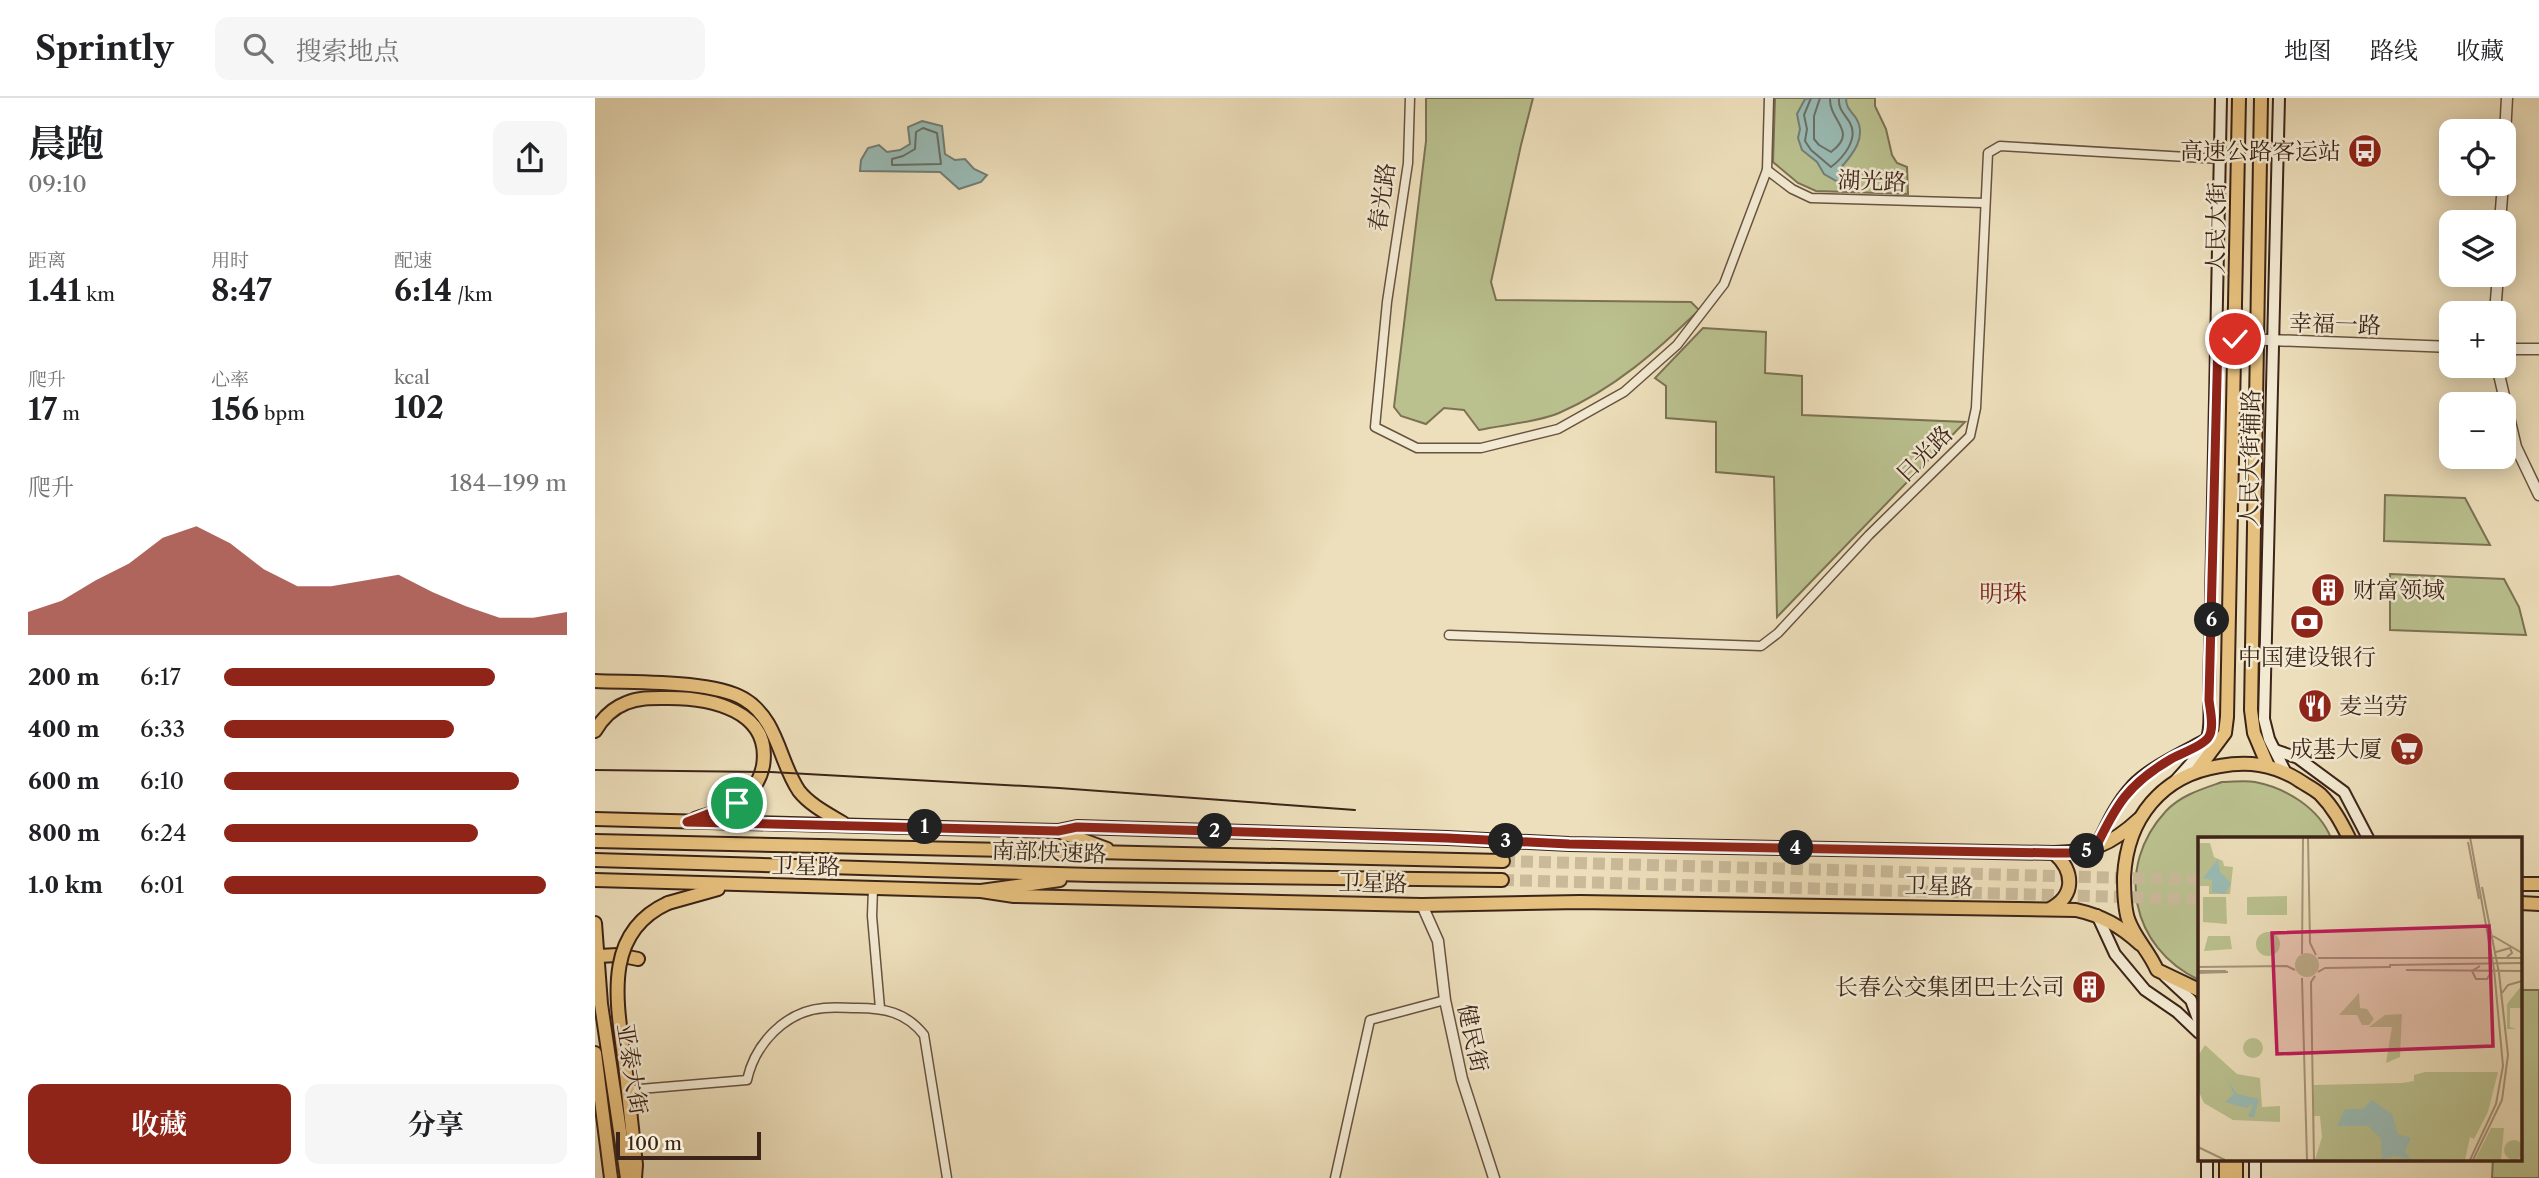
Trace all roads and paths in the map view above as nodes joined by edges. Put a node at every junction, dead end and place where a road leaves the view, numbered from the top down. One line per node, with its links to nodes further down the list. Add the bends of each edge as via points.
1 (1409, 98): 10 (street, 春光路, via 1408,163 1387,302 1375,427 1416,449 1481,448 1558,429 1624,392 1677,345 1724,284)
2 (1769, 98): 10 (street)
3 (2221, 98): 9 (main road, 人民大街辅路)
4 (2239, 98): 13 (main road, 人民大街)
5 (2261, 98): 14 (main road, 人民大街)
6 (2279, 98): 15 (main road, 人民大街辅路)
7 (2507, 98): 8 (street)
8 (2506, 119)
9 (2221, 159): 11 (street, 日光路, via 2000,146 1988,153); 12 (main road, 人民大街辅路)
10 (1767, 170): 11 (street, 湖光路, via 1811,198)
11 (1985, 203): 21 (street, 日光路, via 1976,408 1969,436 1778,633 1761,646)
12 (2218, 338): 13 (street, 幸福一路); 24 (main road, 人民大街辅路, via 2211,731)
13 (2235, 339): 14 (street, 幸福一路); 27 (main road, 人民大街, via 2226,725)
14 (2257, 340): 15 (street, 幸福一路); 26 (main road, 人民大街, via 2251,710)
15 (2274, 341): 16 (street, 幸福一路); 25 (main road, 人民大街辅路, via 2264,719)
16 (2439, 347)
17 (2516, 349): 18 (street)
18 (2539, 349)
19 (2500, 378): 20 (street, via 2516,447)
20 (2539, 495)
21 (1449, 635)
22 (595, 681): 33 (main road, via 715,688 745,700 771,728 802,794)
23 (595, 731): 32 (main road, via 615,708 647,698 713,701 748,720 763,749 761,775 737,803)
24 (2207, 739): 29 (main road); 38 (main road, via 2132,786)
25 (2275, 750): 28 (main road, 人民大街辅路); 36 (main road, via 2298,758 2344,792)
26 (2268, 766): 27 (main road, via 2243,762); 28 (main road)
27 (2198, 769): 29 (main road)
28 (2286, 773): 35 (main road, via 2318,792)
29 (2173, 783): 30 (main road)
30 (2139, 819): 38 (main road, 卫星路); 57 (main road, via 2125,855 2124,893 2128,919)
31 (595, 820): 32 (main road, 卫星路)
32 (687, 822): 33 (main road, 卫星路)
33 (846, 825): 34 (main road, 卫星路)
34 (1058, 831): 39 (main road); 40 (main road, 卫星路, via 1077,827 1569,844)
35 (2348, 837)
36 (2367, 837)
37 (595, 841): 39 (main road, 南部快速路)
38 (2095, 849): 40 (main road, 卫星路)
39 (1118, 853): 42 (main road, 南部快速路)
40 (2054, 853): 54 (main road, via 2068,871 2068,892)
41 (595, 860): 43 (main road, 南部快速路)
42 (1503, 861)
43 (1091, 875): 45 (main road, 南部快速路); 50 (main road)
44 (595, 880): 48 (main road, 卫星路)
45 (1502, 880)
46 (2521, 884): 47 (main road)
47 (2539, 884)
48 (729, 886): 49 (main road, 卫星路); 67 (main road, bridge, via 668,903 645,915 631,932 618,968)
49 (873, 888): 50 (main road, 卫星路); 63 (street)
50 (981, 891): 53 (main road, 卫星路)
51 (2521, 904): 52 (main road)
52 (2539, 904)
53 (1422, 905): 54 (main road, 卫星路, via 1594,902); 62 (street, 健民街, via 1438,941)
54 (2050, 909): 55 (main road, 卫星路)
55 (2097, 915): 57 (main road, 卫星路, via 2120,926); 65 (main road, via 2115,954 2145,990)
56 (595, 923): 58 (main road, 亚泰大街)
57 (2140, 944): 60 (main road, via 2149,951)
58 (598, 956): 59 (main road); 73 (main road, 亚泰大街)
59 (638, 959)
60 (2157, 970): 61 (main road); 64 (main road, via 2191,1000)
61 (2198, 989)
62 (1445, 1000): 76 (street, via 1370,1020); 77 (street, 健民街, via 1462,1079)
63 (880, 1008): 67 (street, via 823,1008 795,1016 761,1045 747,1080); 75 (street, via 915,1024 923,1035)
64 (2198, 1017)
65 (2198, 1032)
66 (595, 1053): 72 (main road)
67 (628, 1090): 74 (main road)
68 (2207, 1160): 78 (main road)
69 (2226, 1160): 79 (main road)
70 (2236, 1160): 80 (main road)
71 (2255, 1160): 81 (main road)
72 (611, 1178)
73 (627, 1178)
74 (635, 1178)
75 (947, 1178)
76 (1335, 1178)
77 (1494, 1178)
78 (2207, 1178)
79 (2226, 1178)
80 (2236, 1178)
81 (2255, 1178)

